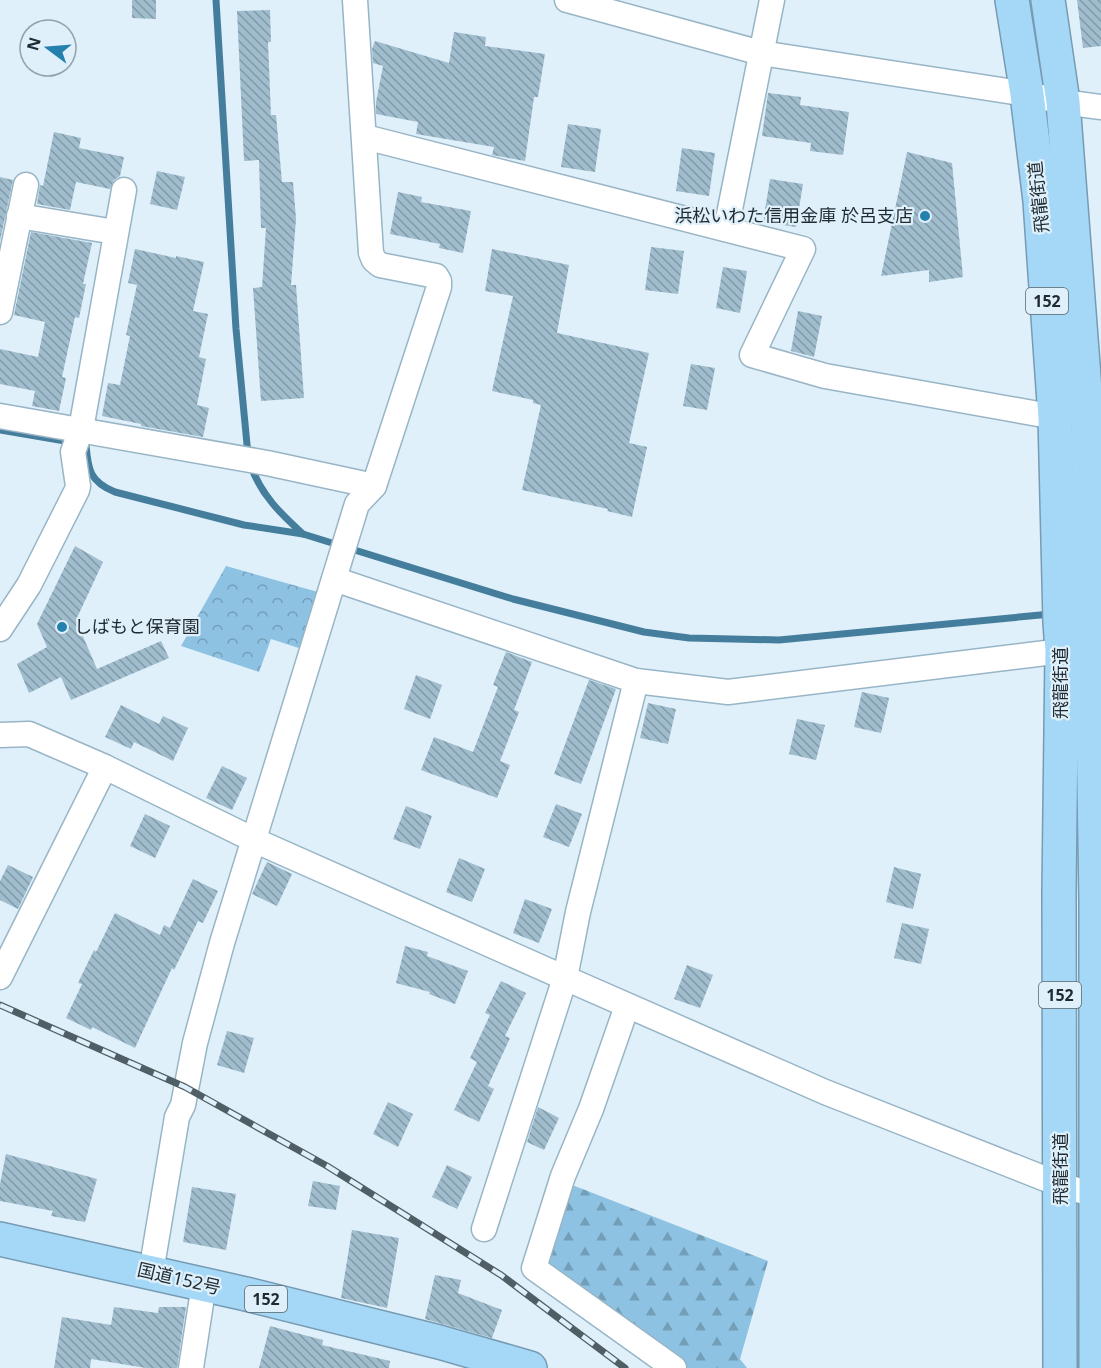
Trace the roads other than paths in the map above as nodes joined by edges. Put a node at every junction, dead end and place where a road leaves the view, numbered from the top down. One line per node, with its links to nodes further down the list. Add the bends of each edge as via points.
1 (355, 0): 10 (street)
2 (567, 0): 6 (street)
3 (772, 0): 6 (street)
4 (1012, 0): 7 (highway, 飛龍街道 / 152)
5 (1048, 0): 8 (highway, 飛龍街道 / 152)
6 (761, 53): 7 (street); 14 (street)
7 (1027, 94): 8 (street); 18 (highway, 飛龍街道 / 152, via 1040,201)
8 (1063, 102): 9 (street); 19 (highway, 飛龍街道 / 152)
9 (1101, 106)
10 (365, 137): 14 (street); 21 (street, via 374,260 386,267 436,276 439,281)
11 (26, 186): 13 (street)
12 (124, 190): 15 (street)
13 (19, 216): 15 (street); 16 (street)
14 (726, 229): 18 (street, via 803,249 752,355 825,376)
15 (115, 232): 20 (street)
16 (0, 312)
17 (0, 416): 20 (street)
18 (1055, 417): 24 (highway, 飛龍街道 / 152)
19 (1094, 431): 24 (highway, 飛龍街道 / 152)
20 (77, 438): 21 (street, via 267,463); 23 (street, via 77,490 29,585)
21 (374, 486): 22 (street, via 357,504)
22 (335, 574): 25 (street); 28 (street)
23 (0, 628)
24 (1080, 628): 25 (street, via 728,692); 29 (highway, 飛龍街道 / 152); 33 (highway, 飛龍街道 / 152, via 1059,891)
25 (636, 681): 31 (street)
26 (0, 735): 27 (street, via 28,735)
27 (105, 767): 28 (street); 30 (street)
28 (254, 840): 31 (street); 37 (street, via 222,943 177,1117)
29 (1098, 902): 34 (highway, 飛龍街道 / 152, via 1095,1074)
30 (0, 976)
31 (565, 978): 32 (street); 35 (street)
32 (627, 1006): 33 (street, via 825,1092); 41 (street, via 563,1176 534,1268)
33 (1061, 1185): 34 (street); 42 (highway, 飛龍街道 / 152)
34 (1099, 1196): 43 (highway, 飛龍街道 / 152)
35 (484, 1228)
36 (0, 1239): 37 (highway, 国道152号 / 152)
37 (151, 1272): 38 (highway, 国道152号 / 152)
38 (204, 1284): 39 (street); 40 (highway, 国道152号 / 152)
39 (191, 1368)
40 (530, 1368)
41 (674, 1368)
42 (1060, 1368)
43 (1096, 1368)

